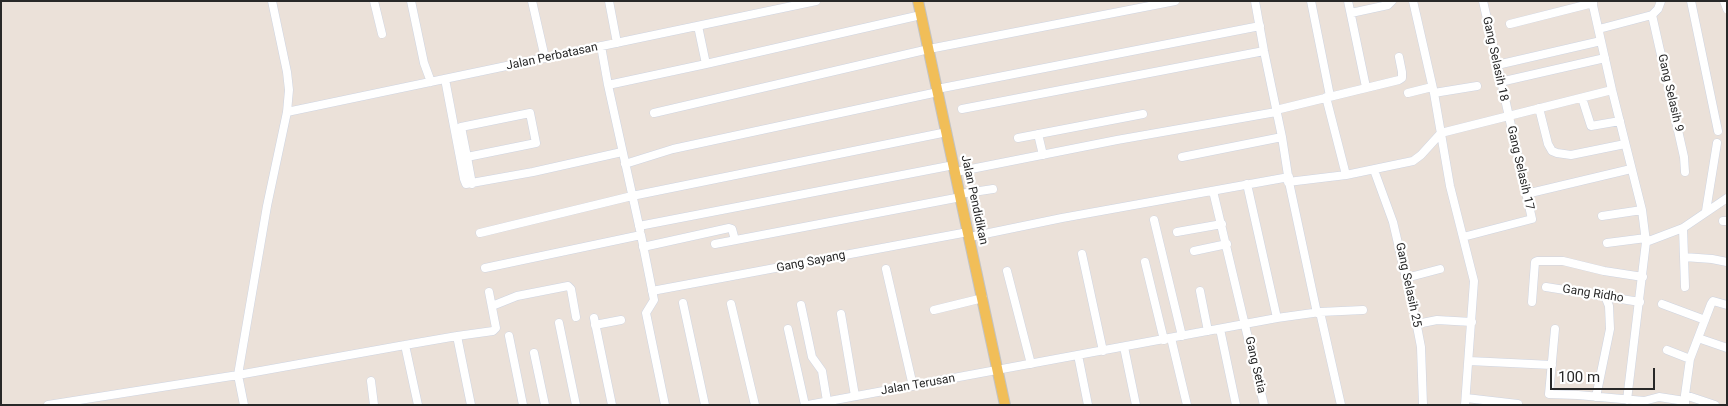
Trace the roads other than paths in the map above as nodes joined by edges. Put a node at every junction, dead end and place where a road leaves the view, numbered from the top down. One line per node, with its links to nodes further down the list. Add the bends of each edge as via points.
1 (272, 1): 55 (street, via 288,81)
2 (374, 1): 29 (street)
3 (412, 1): 41 (street)
4 (532, 1): 36 (street)
5 (609, 1): 31 (street)
6 (816, 1): 26 (street, Jalan Perbatasan)
7 (918, 1): 23 (main road, Jalan Pendidikan)
8 (1175, 1): 33 (street)
9 (1255, 1): 27 (street)
10 (1311, 1): 50 (street)
11 (1348, 1): 22 (street)
12 (1365, 1): 21 (street)
13 (1392, 1): 21 (street)
14 (1413, 1): 46 (street)
15 (1661, 1): 24 (street)
16 (1690, 1): 60 (street)
17 (1724, 1): 20 (street)
18 (1485, 2): 39 (street, Gang Selasih 18)
19 (1592, 2): 25 (street); 28 (street)
20 (1727, 9)
21 (1367, 10): 22 (street)
22 (1351, 13): 45 (street)
23 (921, 15): 33 (main road, Jalan Pendidikan); 38 (street)
24 (1652, 15): 28 (street); 76 (street, Gang Selasih 9)
25 (1510, 24)
26 (698, 26): 31 (street, Jalan Perbatasan); 38 (street)
27 (1260, 26): 34 (street); 48 (street)
28 (1599, 29): 30 (street)
29 (382, 34)
30 (1601, 41): 37 (street); 39 (street)
31 (617, 43): 32 (street, Jalan Perbatasan)
32 (601, 46): 36 (street, Jalan Perbatasan); 43 (street)
33 (929, 49): 48 (main road, Jalan Pendidikan); 56 (street)
34 (1264, 51): 53 (street); 54 (street)
35 (1399, 56): 45 (street, via 1402,78)
36 (545, 58): 40 (street, Jalan Perbatasan)
37 (1605, 58): 42 (street); 47 (street)
38 (706, 64): 43 (street)
39 (1497, 65): 42 (street, Gang Selasih 18)
40 (445, 79): 41 (street, Jalan Perbatasan); 79 (street, via 464,179 466,184)
41 (431, 82): 55 (street, Jalan Perbatasan)
42 (1500, 82): 58 (street, Gang Selasih 18)
43 (608, 85): 68 (street)
44 (1477, 86): 46 (street)
45 (1366, 87): 50 (street)
46 (1433, 90): 49 (street); 62 (street)
47 (1612, 90): 51 (street); 59 (street)
48 (938, 91): 61 (main road, Jalan Pendidikan); 72 (street, via 673,149)
49 (1408, 93)
50 (1328, 96): 54 (street); 77 (street)
51 (1582, 98): 52 (street); 59 (street, via 1591,126)
52 (1539, 108): 58 (street); 67 (street, via 1548,144 1557,153 1571,155)
53 (962, 109)
54 (1276, 111): 64 (street); 69 (street)
55 (287, 112): 164 (street, via 266,206)
56 (654, 113)
57 (1143, 114): 63 (street)
58 (1508, 116): 62 (street); 83 (street, Gang Selasih 17)
59 (1620, 120): 67 (street)
60 (1718, 131)
61 (947, 132): 73 (main road, Jalan Pendidikan); 85 (street)
62 (1441, 133): 75 (street, Gang Sayang, via 1417,159); 98 (street)
63 (1038, 134): 65 (street); 69 (street)
64 (1282, 137): 71 (street); 78 (street)
65 (1018, 138)
66 (1717, 143): 88 (street)
67 (1625, 144): 74 (street)
68 (622, 152): 72 (street); 79 (street)
69 (1043, 155): 73 (street)
70 (467, 157): 70 (street, via 461,127 530,114 536,143); 79 (street)
71 (1182, 157)
72 (625, 164): 85 (street)
73 (955, 168): 84 (main road, Jalan Pendidikan); 92 (street)
74 (1631, 169): 83 (street); 87 (street)
75 (1374, 170): 77 (street, Gang Sayang); 115 (street, Gang Selasih 25, via 1393,222)
76 (1685, 172)
77 (1346, 175): 78 (street, Gang Sayang)
78 (1289, 179): 80 (street, Gang Sayang); 133 (street)
79 (472, 184)
80 (1247, 184): 82 (street, Gang Sayang); 136 (street)
81 (993, 189): 84 (street)
82 (1213, 191): 91 (street, Gang Setia); 96 (street, Gang Sayang)
83 (1526, 194): 98 (street, Gang Selasih 17, via 1532,219)
84 (961, 195): 96 (main road, Jalan Pendidikan); 99 (street)
85 (632, 196): 92 (street); 95 (street)
86 (1727, 198): 88 (street)
87 (1642, 210): 89 (street); 100 (street)
88 (1706, 210): 93 (street)
89 (1602, 216)
90 (1154, 220): 149 (street)
91 (1222, 224): 94 (street); 103 (street, Gang Setia)
92 (638, 226): 97 (street)
93 (1683, 228): 100 (street); 107 (street)
94 (1177, 232)
95 (480, 233)
96 (969, 234): 118 (street, Gang Sayang); 122 (main road, Jalan Pendidikan)
97 (641, 235): 104 (street); 110 (street)
98 (1463, 237): 139 (street, via 1474,281)
99 (735, 240): 102 (street); 104 (street, via 729,228)
100 (1646, 240): 101 (street); 114 (street)
101 (1607, 243)
102 (715, 244)
103 (1226, 244): 105 (street); 142 (street, Gang Setia)
104 (643, 247): 118 (street)
105 (1194, 251)
106 (1082, 254): 156 (street)
107 (1684, 257): 109 (street); 117 (street)
108 (1145, 262): 151 (street)
109 (1727, 262)
110 (485, 268)
111 (886, 269): 166 (street)
112 (1440, 269): 115 (street)
113 (1007, 271): 161 (street)
114 (1643, 277): 123 (street, via 1563,261 1537,260); 124 (street)
115 (1406, 278): 141 (street, Gang Selasih 25)
116 (1546, 287): 121 (street, Gang Ridho)
117 (1684, 287)
118 (652, 291): 187 (street, via 654,300 646,313)
119 (1200, 291): 146 (street)
120 (489, 292): 130 (street)
121 (1605, 296): 124 (street, Gang Ridho); 170 (street, via 1610,329)
122 (983, 298): 131 (street); 163 (main road, Jalan Pendidikan)
123 (1532, 302)
124 (1640, 302): 171 (street)
125 (683, 303): 188 (street)
126 (731, 304): 189 (street)
127 (1662, 304): 138 (street)
128 (801, 305): 173 (street, via 812,357 822,371)
129 (1727, 305): 138 (street, via 1713,301)
130 (492, 306): 135 (street, via 516,296 568,286); 147 (street, via 496,328 493,331)
131 (934, 310)
132 (1363, 310): 133 (street, Jalan Terusan)
133 (1318, 312): 136 (street, Jalan Terusan); 197 (street)
134 (841, 314): 169 (street)
135 (576, 317)
136 (1277, 318): 142 (street, Jalan Terusan)
137 (621, 320): 186 (street, via 595,321)
138 (1705, 320): 150 (street)
139 (1472, 322): 141 (street, via 1437,320); 160 (street)
140 (559, 323): 185 (street)
141 (1417, 324): 198 (street, Gang Selasih 25)
142 (1246, 325): 144 (street, Jalan Terusan); 196 (street, Gang Setia)
143 (788, 329): 190 (street)
144 (1220, 329): 146 (street, Jalan Terusan); 195 (street)
145 (1555, 329): 162 (street)
146 (1208, 332): 149 (street, Jalan Terusan)
147 (457, 336): 152 (street); 182 (street)
148 (509, 336): 183 (street)
149 (1182, 336): 151 (street, Jalan Terusan)
150 (1698, 338): 154 (street); 159 (street)
151 (1168, 339): 153 (street, Jalan Terusan); 194 (street)
152 (405, 345): 164 (street); 181 (street)
153 (1124, 347): 156 (street, Jalan Terusan); 193 (street)
154 (1727, 348)
155 (1667, 350): 159 (street)
156 (1103, 351): 158 (street, Jalan Terusan)
157 (534, 353): 184 (street)
158 (1078, 355): 161 (street, Jalan Terusan); 192 (street)
159 (1690, 359): 172 (street)
160 (1469, 361): 162 (street); 174 (street)
161 (1032, 364): 163 (street, Jalan Terusan)
162 (1552, 365): 167 (street, via 1549,394)
163 (998, 371): 166 (street, Jalan Terusan); 191 (main road, Jalan Pendidikan)
164 (238, 375): 168 (street); 179 (street)
165 (370, 381): 180 (street)
166 (913, 386): 169 (street, Jalan Terusan)
167 (1557, 395): 170 (street); 199 (street)
168 (106, 396): 177 (street); 178 (street)
169 (855, 396): 173 (street, Jalan Terusan)
170 (1596, 397): 171 (street)
171 (1627, 400): 175 (street)
172 (1685, 400): 175 (street, via 1659,397); 200 (street)
173 (827, 401): 190 (street, Jalan Terusan)
174 (1466, 402): 176 (street)
175 (1644, 403)
176 (1518, 404)
177 (48, 405)
178 (108, 405)
179 (244, 405)
180 (374, 405)
181 (418, 405)
182 (472, 405)
183 (523, 405)
184 (546, 405)
185 (576, 405)
186 (612, 405)
187 (665, 405)
188 (705, 405)
189 (755, 405)
190 (807, 405)
191 (1005, 405)
192 (1088, 405)
193 (1136, 405)
194 (1187, 405)
195 (1236, 405)
196 (1264, 405)
197 (1340, 405)
198 (1423, 405)
199 (1556, 405)
200 (1715, 405)

